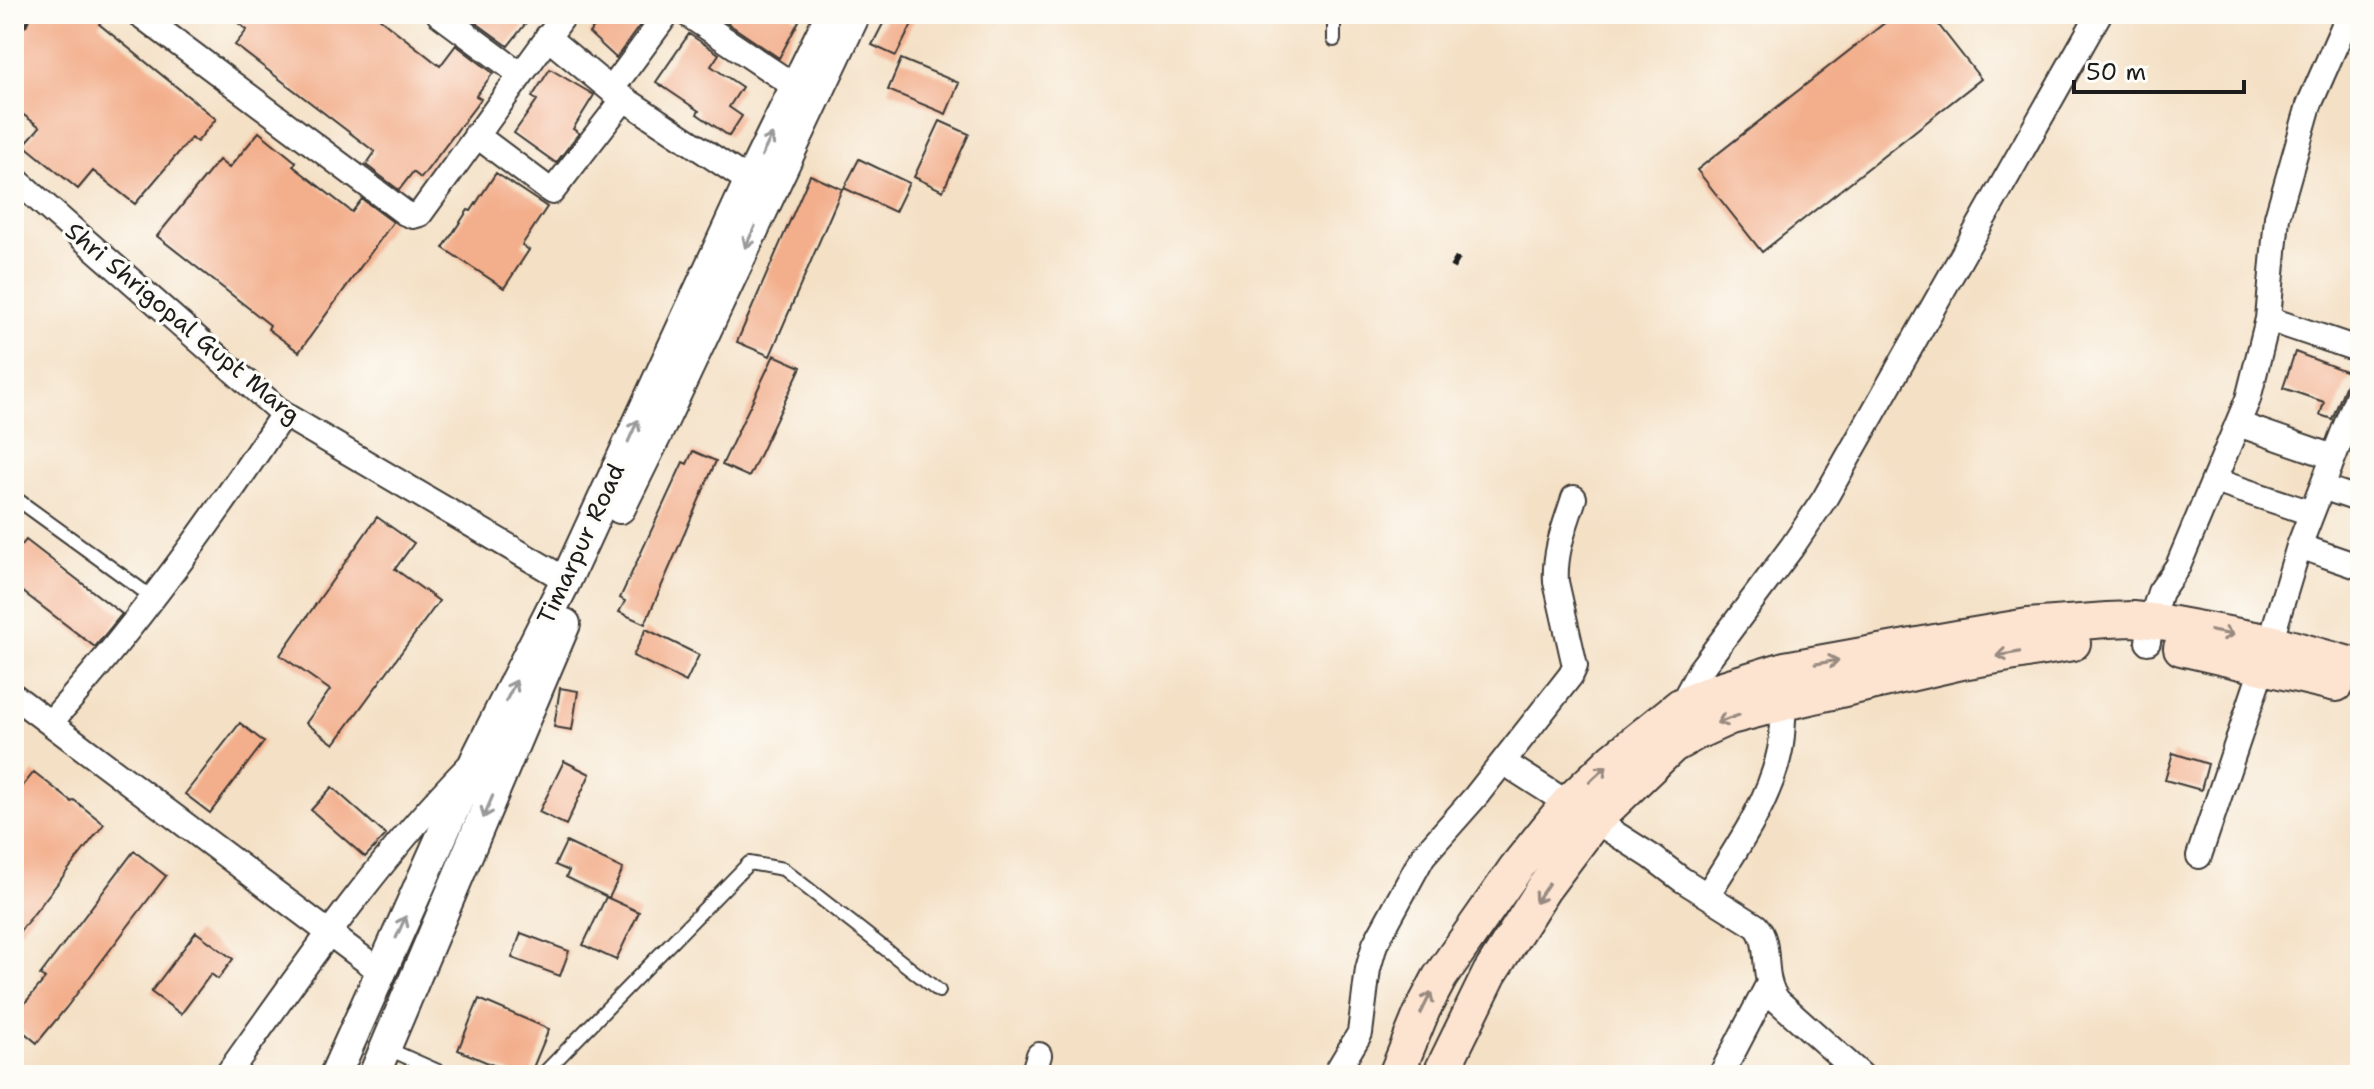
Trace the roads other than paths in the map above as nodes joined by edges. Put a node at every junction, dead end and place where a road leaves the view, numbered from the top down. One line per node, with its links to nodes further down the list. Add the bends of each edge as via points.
1 (139, 14): 16 (street, via 413,216 420,214)
2 (439, 14): 13 (street)
3 (565, 14): 11 (street)
4 (667, 14): 15 (street)
5 (687, 14): 14 (street)
6 (831, 14): 14 (street, Timarpur Road)
7 (855, 14): 14 (street, Timarpur Road)
8 (1334, 14): 12 (lane)
9 (2099, 14): 42 (street, via 1825,498 1700,670)
10 (2349, 14): 19 (street, via 2309,105 2277,217)
11 (547, 37): 13 (street); 15 (street)
12 (1334, 40)
13 (520, 74): 16 (street)
14 (805, 93): 18 (street, Timarpur Road)
15 (617, 95): 16 (street, via 552,192); 18 (street)
16 (476, 135)
17 (14, 178): 22 (street, Shri Shrigopal Gupt Marg)
18 (760, 188): 34 (street, Timarpur Road, via 661,425)
19 (2268, 319): 20 (street); 23 (street)
20 (2360, 350)
21 (2360, 389): 24 (street)
22 (283, 414): 34 (street, Shri Shrigopal Gupt Marg); 35 (street)
23 (2238, 424): 25 (street); 26 (street)
24 (2352, 434): 25 (street)
25 (2333, 457): 27 (street)
26 (2215, 481): 31 (street); 36 (street, via 2178,566 2160,592)
27 (2322, 487): 30 (street); 31 (street)
28 (14, 497): 35 (lane)
29 (1574, 498): 45 (street, via 1555,569 1575,666)
30 (2360, 500)
31 (2311, 513): 32 (street)
32 (2299, 546): 33 (street); 37 (street)
33 (2360, 567)
34 (572, 585): 46 (street, Timarpur Road)
35 (153, 598): 43 (street)
36 (2150, 631): 37 (main road); 39 (main road, via 2107,620 2028,626)
37 (2267, 654): 38 (main road); 40 (main road); 48 (street)
38 (2360, 667)
39 (1784, 686): 42 (main road, via 1720,689); 44 (main road, one-way to 44); 49 (street, via 1780,750 1770,780 1743,838)
40 (2360, 690)
41 (14, 696): 43 (street)
42 (1680, 706): 44 (street); 47 (main road, one-way to 42, via 1614,759)
43 (50, 723): 50 (street)
44 (1672, 746): 47 (main road)
45 (1503, 762): 47 (street); 59 (street, via 1423,856 1375,944 1360,1033)
46 (490, 764): 50 (street, via 405,835); 51 (street, Timarpur Road, one-way to 46); 54 (street, Timarpur Road, one-way to 54)
47 (1581, 811): 49 (street); 60 (main road, one-way to 47, via 1440,977 1516,868); 61 (main road, one-way to 61)
48 (2199, 856)
49 (1707, 895): 52 (street, via 1759,929)
50 (328, 934): 51 (street); 55 (street)
51 (381, 972): 56 (street, Timarpur Road)
52 (1768, 985): 62 (street); 63 (street, via 1778,1001)
53 (939, 991): 58 (lane, via 783,869 749,863)
54 (380, 1061): 57 (lane)
55 (227, 1075)
56 (335, 1075)
57 (447, 1075)
58 (542, 1075)
59 (1335, 1075)
60 (1396, 1075)
61 (1440, 1075)
62 (1721, 1075)
63 (1861, 1075)

